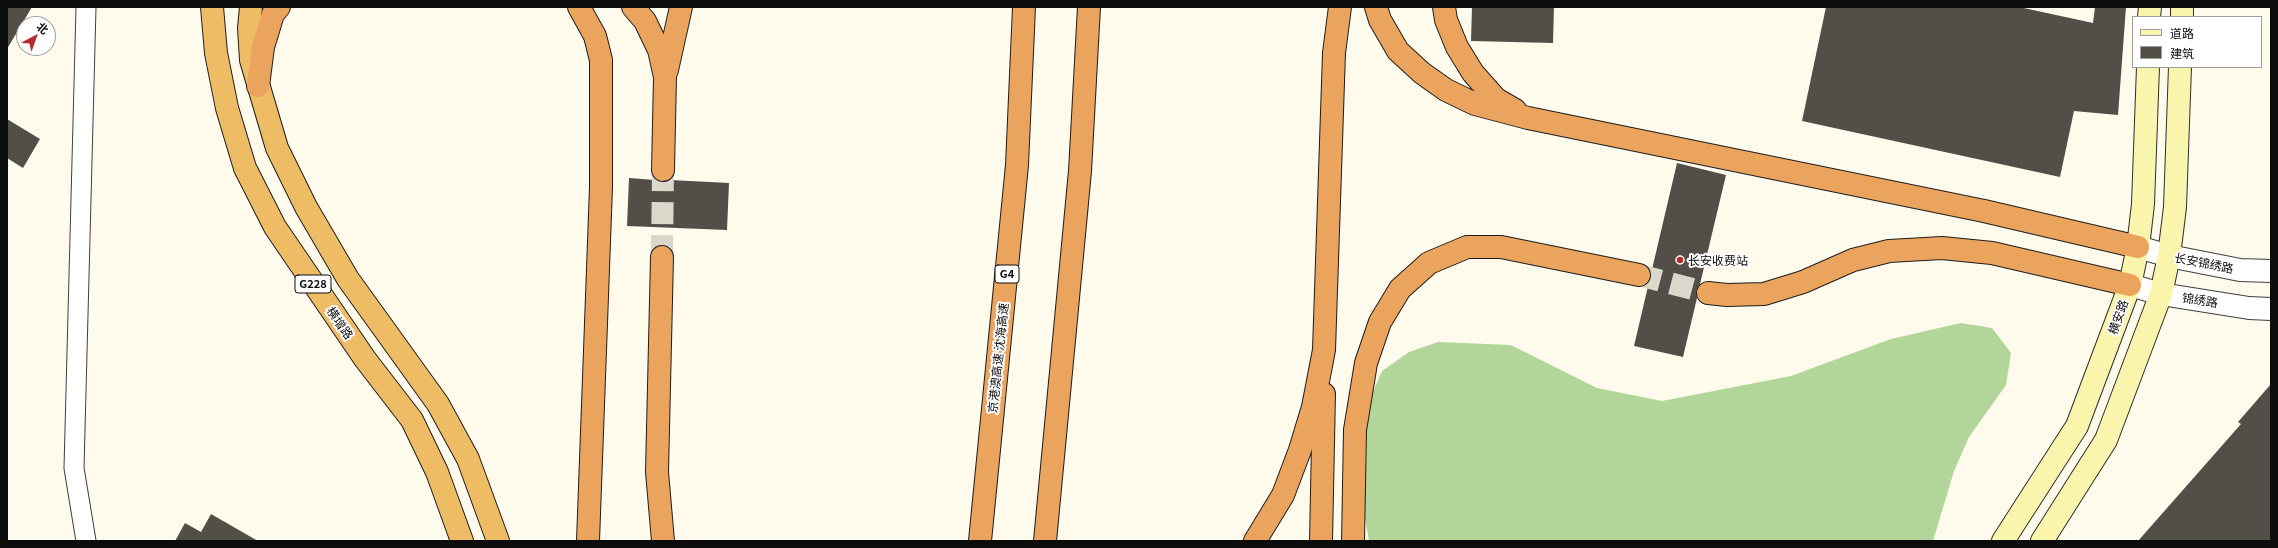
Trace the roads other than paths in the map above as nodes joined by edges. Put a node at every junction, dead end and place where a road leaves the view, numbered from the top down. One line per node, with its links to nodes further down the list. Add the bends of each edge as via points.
1 (86, 7): 31 (street, via 74,468)
2 (205, 7): 14 (main road)
3 (212, 7): 14 (highway, 横增路 / G228)
4 (251, 7): 18 (highway, G228, via 251,54)
5 (279, 7): 18 (highway, via 273,14 263,46)
6 (579, 7): 34 (highway, via 595,36 601,60 600,195)
7 (633, 7): 17 (highway, via 645,21 660,50)
8 (681, 7): 17 (highway)
9 (1024, 7): 36 (highway, 京港澳高速 沈海高速 / G4, via 1017,165)
10 (1089, 7): 37 (highway, via 1080,171)
11 (1340, 7): 30 (highway, via 1334,53)
12 (1376, 7): 19 (highway, via 1380,20 1398,51 1422,73 1446,90 1475,104)
13 (1444, 7): 19 (highway, via 1446,20 1457,47 1473,73 1496,98)
14 (214, 30): 32 (highway, 横增路 / G228, via 227,108 245,168 275,227 365,359 412,420 437,472)
15 (2148, 68): 21 (main road, 横安路, via 2143,204)
16 (2180, 68): 22 (main road, via 2175,207)
17 (665, 78): 20 (highway)
18 (258, 86): 33 (highway, G228, via 277,148 306,207 348,279 438,404 468,459)
19 (1528, 118): 21 (highway, via 1984,211)
20 (663, 170)
21 (2138, 247): 22 (street, 长安锦绣路); 26 (main road, 横安路)
22 (2169, 256): 24 (street, 长安锦绣路, via 2240,270); 28 (main road)
23 (662, 257): 35 (highway, via 657,472)
24 (2271, 271)
25 (1639, 276): 40 (highway, via 1501,247 1467,247 1429,264 1400,289 1380,322 1366,363 1355,430)
26 (2130, 285): 27 (highway, via 1992,253 1942,248 1889,251 1853,260 1803,282 1764,294); 28 (street, 锦绣路); 41 (main road, 横安路, via 2076,426)
27 (1708, 293)
28 (2161, 294): 29 (street, 锦绣路, via 2248,308); 42 (main road, via 2106,440)
29 (2271, 309)
30 (1324, 350): 38 (highway, via 1313,407 1300,450 1283,495); 39 (highway)
31 (86, 541)
32 (462, 541)
33 (498, 541)
34 (588, 541)
35 (663, 541)
36 (980, 541)
37 (1045, 541)
38 (1255, 541)
39 (1321, 541)
40 (1353, 541)
41 (2003, 541)
42 (2042, 541)

